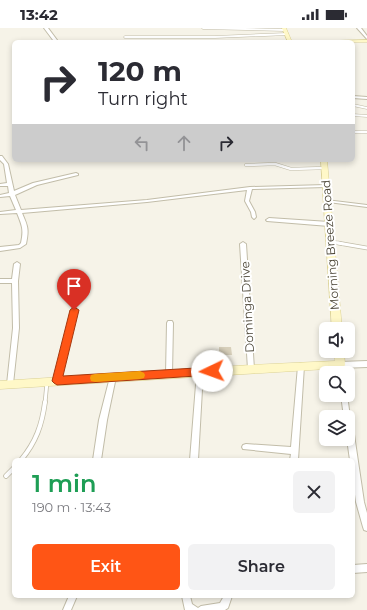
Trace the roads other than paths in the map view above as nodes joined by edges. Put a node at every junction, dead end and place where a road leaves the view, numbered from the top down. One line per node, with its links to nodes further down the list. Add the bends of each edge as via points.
1 (46, 28): 7 (street)
2 (203, 28): 4 (lane)
3 (359, 28): 6 (street)
4 (285, 30): 5 (lane, via 215,37); 8 (main road)
5 (125, 37)
6 (367, 39): 9 (main road)
7 (55, 40)
8 (289, 40)
9 (355, 40)
10 (355, 97): 11 (street)
11 (367, 98)
12 (355, 105): 13 (lane)
13 (367, 108)
14 (355, 115): 15 (lane)
15 (367, 116)
16 (355, 132): 17 (lane)
17 (367, 132)
18 (0, 157): 22 (street, via 6,164)
19 (324, 164): 20 (lane, via 291,169 275,164); 24 (main road, Morning Breeze Road)
20 (246, 165)
21 (76, 174): 26 (street, via 35,184)
22 (10, 184): 23 (street); 26 (street)
23 (0, 185)
24 (326, 186): 25 (street); 28 (main road, Morning Breeze Road)
25 (250, 188): 30 (street, via 160,199); 32 (street, via 247,202)
26 (12, 194): 27 (street); 30 (street)
27 (0, 196)
28 (328, 201): 29 (street); 34 (main road, Morning Breeze Road)
29 (367, 206)
30 (18, 211): 31 (street); 38 (street, via 25,226 23,244)
31 (0, 213)
32 (254, 217)
33 (270, 220): 34 (street)
34 (329, 224): 35 (main road, Morning Breeze Road)
35 (328, 241): 37 (lane); 43 (main road, Morning Breeze Road)
36 (243, 244): 49 (street, Dominga Drive)
37 (367, 248)
38 (0, 249)
39 (17, 264): 41 (street)
40 (0, 281): 41 (street)
41 (15, 281): 55 (street, via 16,328)
42 (74, 310): 54 (street)
43 (336, 322)
44 (170, 323): 51 (street)
45 (367, 364): 47 (street)
46 (301, 366): 48 (main road); 49 (main road); 58 (street)
47 (355, 366)
48 (319, 367)
49 (251, 369): 50 (main road)
50 (200, 372): 51 (main road); 61 (street)
51 (168, 374): 52 (main road)
52 (113, 377): 54 (main road); 60 (street)
53 (47, 381): 54 (main road); 55 (main road); 59 (lane, via 39,434)
54 (57, 381)
55 (5, 384)
56 (351, 446): 63 (street)
57 (246, 447): 58 (street)
58 (294, 451): 62 (street)
59 (23, 458)
60 (97, 458)
61 (194, 458)
62 (294, 458)
63 (352, 458)
64 (12, 470): 65 (lane)
65 (6, 476)
66 (355, 484): 67 (street)
67 (357, 502): 68 (street)
68 (367, 527)
69 (367, 568): 70 (street)
70 (355, 569)
71 (72, 598): 75 (street)
72 (186, 598): 76 (street, via 188,606)
73 (227, 598): 74 (street, via 225,605)
74 (214, 609): 77 (street)
75 (67, 610)
76 (194, 610)
77 (201, 610)

